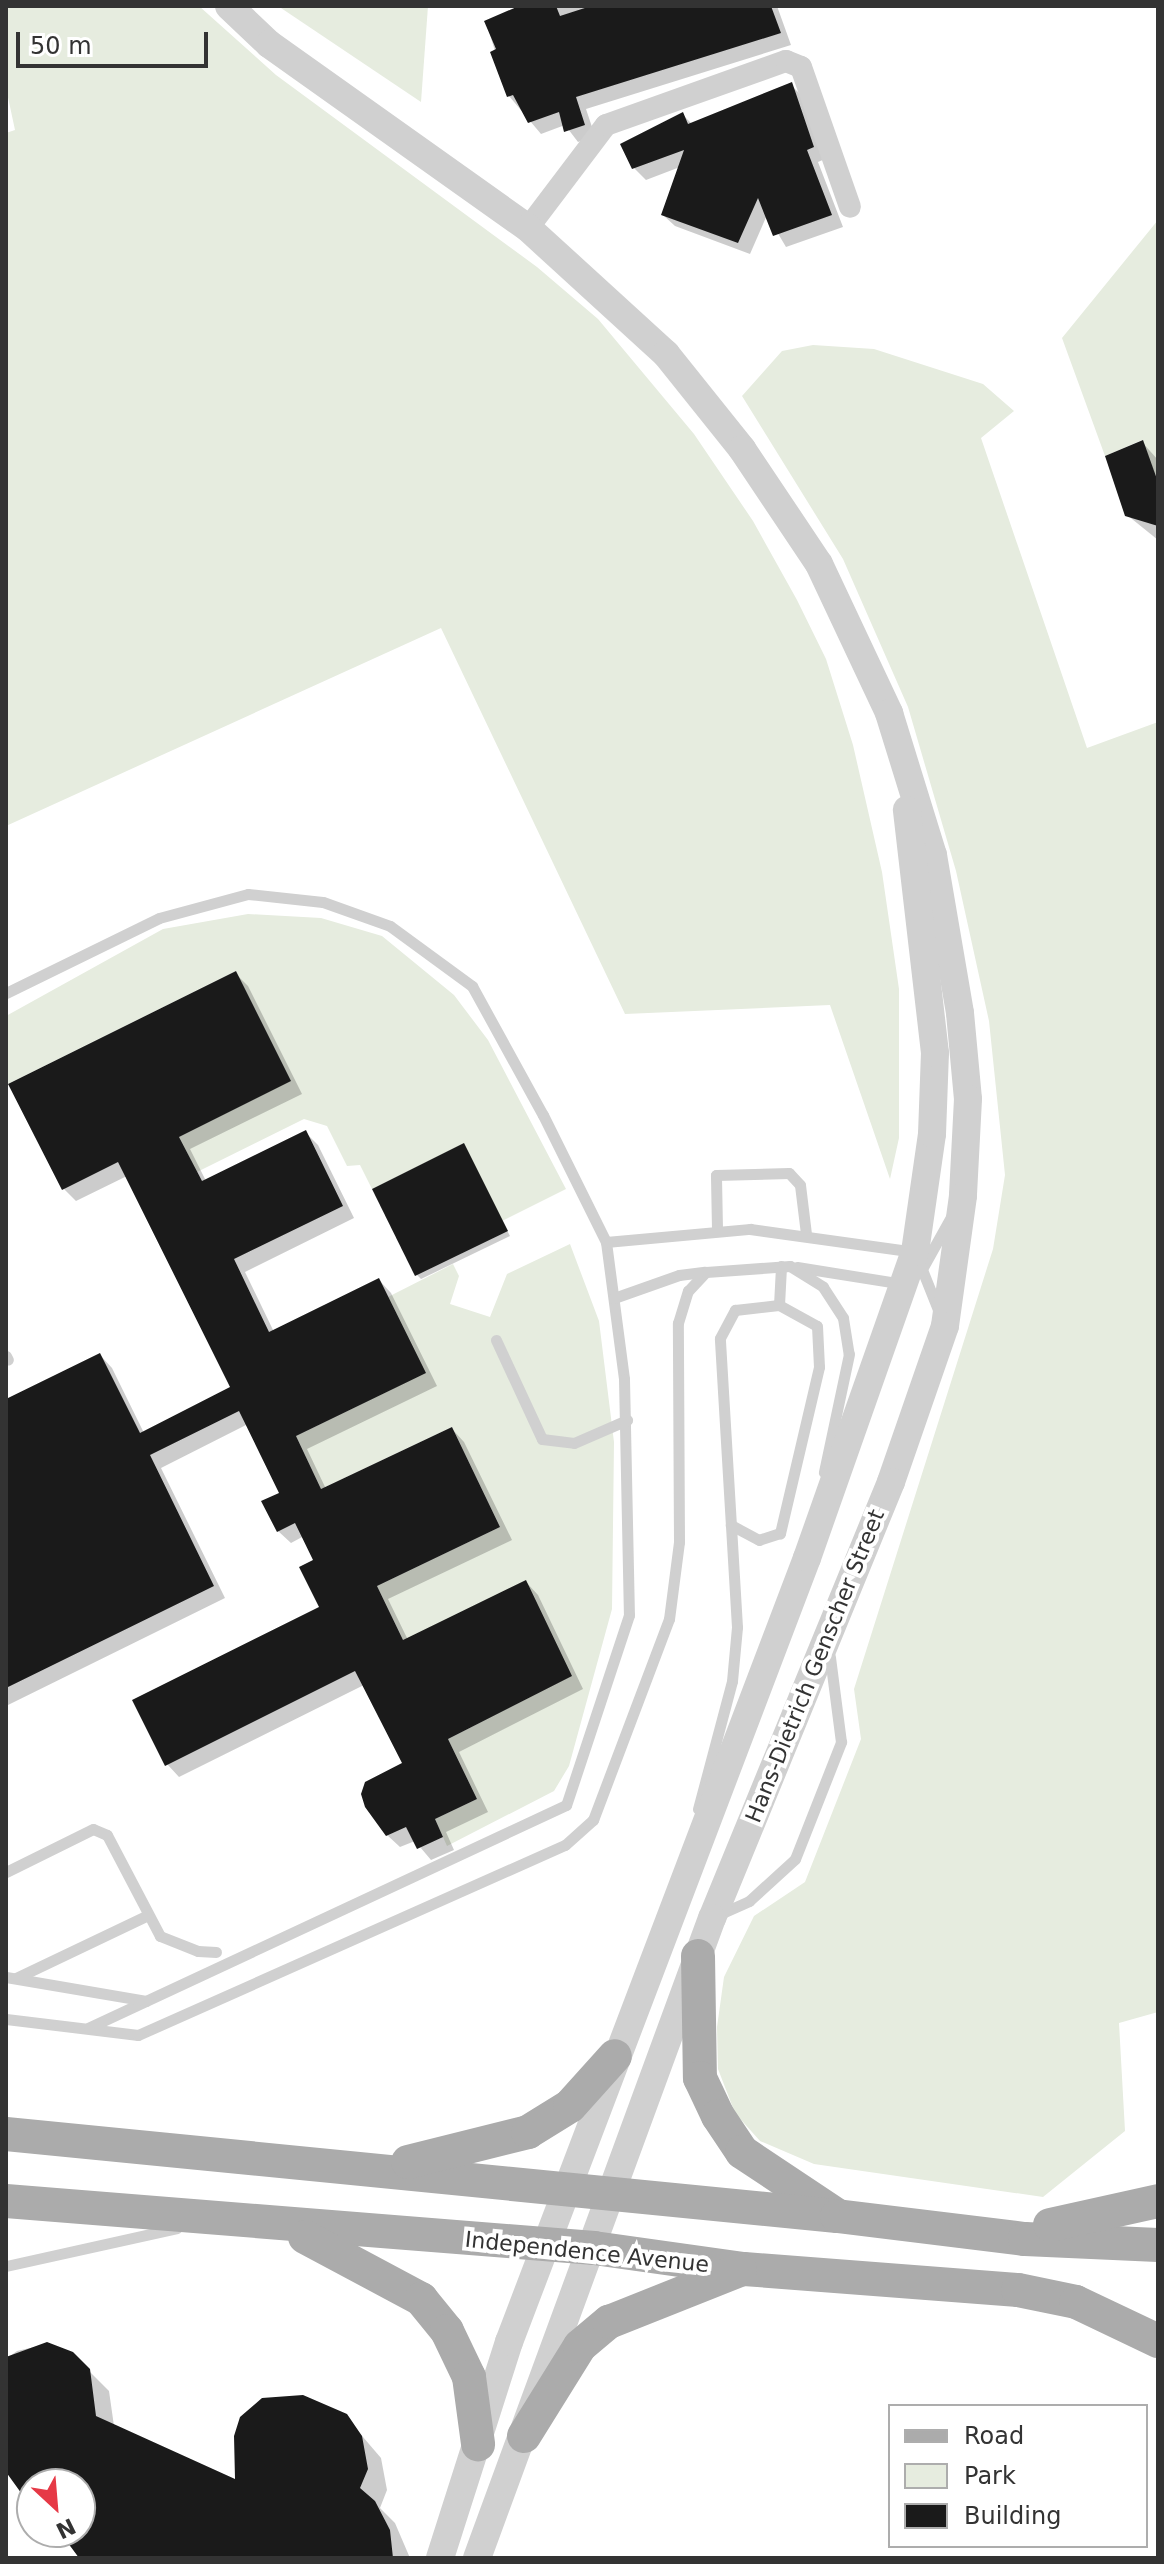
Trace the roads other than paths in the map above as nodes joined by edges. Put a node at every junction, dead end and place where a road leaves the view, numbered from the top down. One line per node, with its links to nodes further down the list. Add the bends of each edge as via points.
1 (229, 6): 3 (street, Hans-Dietrich Genscher Street, via 269,44)
2 (850, 207): 3 (street, via 801,67 786,61 606,125)
3 (528, 228): 4 (street, Hans-Dietrich Genscher Street, via 666,354 742,449 839,599)
4 (899, 745): 6 (street, Hans-Dietrich Genscher Street, via 933,855 960,1013 968,1099); 11 (street, Hans-Dietrich Genscher Street, via 935,1053 932,1134)
5 (6, 993): 9 (lane, via 159,918 248,894 323,902 390,926 472,986)
6 (963, 1196): 11 (lane); 15 (street, Hans-Dietrich Genscher Street)
7 (717, 1229): 8 (lane); 8 (lane, via 716,1175 789,1173 800,1185); 9 (lane)
8 (806, 1234): 11 (lane)
9 (606, 1242): 13 (lane)
10 (785, 1266): 11 (lane); 12 (lane); 14 (lane); 19 (lane, via 823,1287 843,1318 849,1354)
11 (914, 1268): 15 (lane); 19 (street, Hans-Dietrich Genscher Street)
12 (706, 1272): 13 (lane, via 679,1275); 30 (lane, via 688,1291 678,1323 679,1542 669,1619 593,1820 565,1845 138,2035)
13 (614, 1298): 17 (lane)
14 (779, 1305): 18 (lane, via 735,1310 720,1338); 18 (lane, via 817,1326 819,1367 780,1533 759,1540)
15 (945, 1326): 20 (street, Hans-Dietrich Genscher Street, via 891,1482)
16 (496, 1340): 17 (lane, via 542,1439 574,1443)
17 (627, 1420): 28 (lane, via 629,1615 566,1805)
18 (731, 1525): 22 (lane, via 737,1627 732,1681)
19 (807, 1558): 22 (street, Hans-Dietrich Genscher Street)
20 (832, 1624): 24 (street, Hans-Dietrich Genscher Street); 24 (lane, via 829,1662 841,1742 795,1859 749,1901)
21 (6, 1872): 23 (lane, via 93,1829 107,1835)
22 (672, 1911): 31 (street, Hans-Dietrich Genscher Street)
23 (146, 1916): 25 (lane, via 171,1944); 27 (lane)
24 (712, 1918): 26 (street, Hans-Dietrich Genscher Street)
25 (216, 1952)
26 (698, 1956): 35 (street, Hans-Dietrich Genscher Street); 38 (main road, via 700,2078 718,2116 742,2152)
27 (11, 1977): 28 (lane)
28 (146, 2001): 30 (lane)
29 (6, 2019): 30 (lane)
30 (88, 2028)
31 (615, 2056): 33 (main road, via 570,2106 528,2132); 34 (street, Hans-Dietrich Genscher Street)
32 (6, 2134): 33 (main road)
33 (372, 2169): 34 (main road)
34 (568, 2190): 35 (main road); 43 (street, Hans-Dietrich Genscher Street)
35 (613, 2195): 38 (main road); 44 (street, Hans-Dietrich Genscher Street)
36 (6, 2201): 39 (main road, Independence Avenue)
37 (1158, 2201): 41 (main road, via 1077,2221)
38 (837, 2216): 41 (main road)
39 (213, 2221): 40 (main road, Independence Avenue); 45 (lane)
40 (286, 2227): 43 (main road, Independence Avenue); 49 (main road, via 421,2299 447,2331 469,2377)
41 (982, 2234): 42 (main road)
42 (1158, 2245)
43 (545, 2246): 44 (main road, Independence Avenue); 49 (street, Hans-Dietrich Genscher Street)
44 (594, 2248): 46 (main road, Independence Avenue); 48 (street, Hans-Dietrich Genscher Street)
45 (6, 2266)
46 (744, 2269): 47 (main road, Independence Avenue, via 1018,2290 1076,2302); 48 (main road, via 609,2322 580,2346)
47 (1158, 2341)
48 (524, 2436): 51 (street, Hans-Dietrich Genscher Street)
49 (478, 2444): 50 (street, Hans-Dietrich Genscher Street)
50 (440, 2558)
51 (477, 2558)

